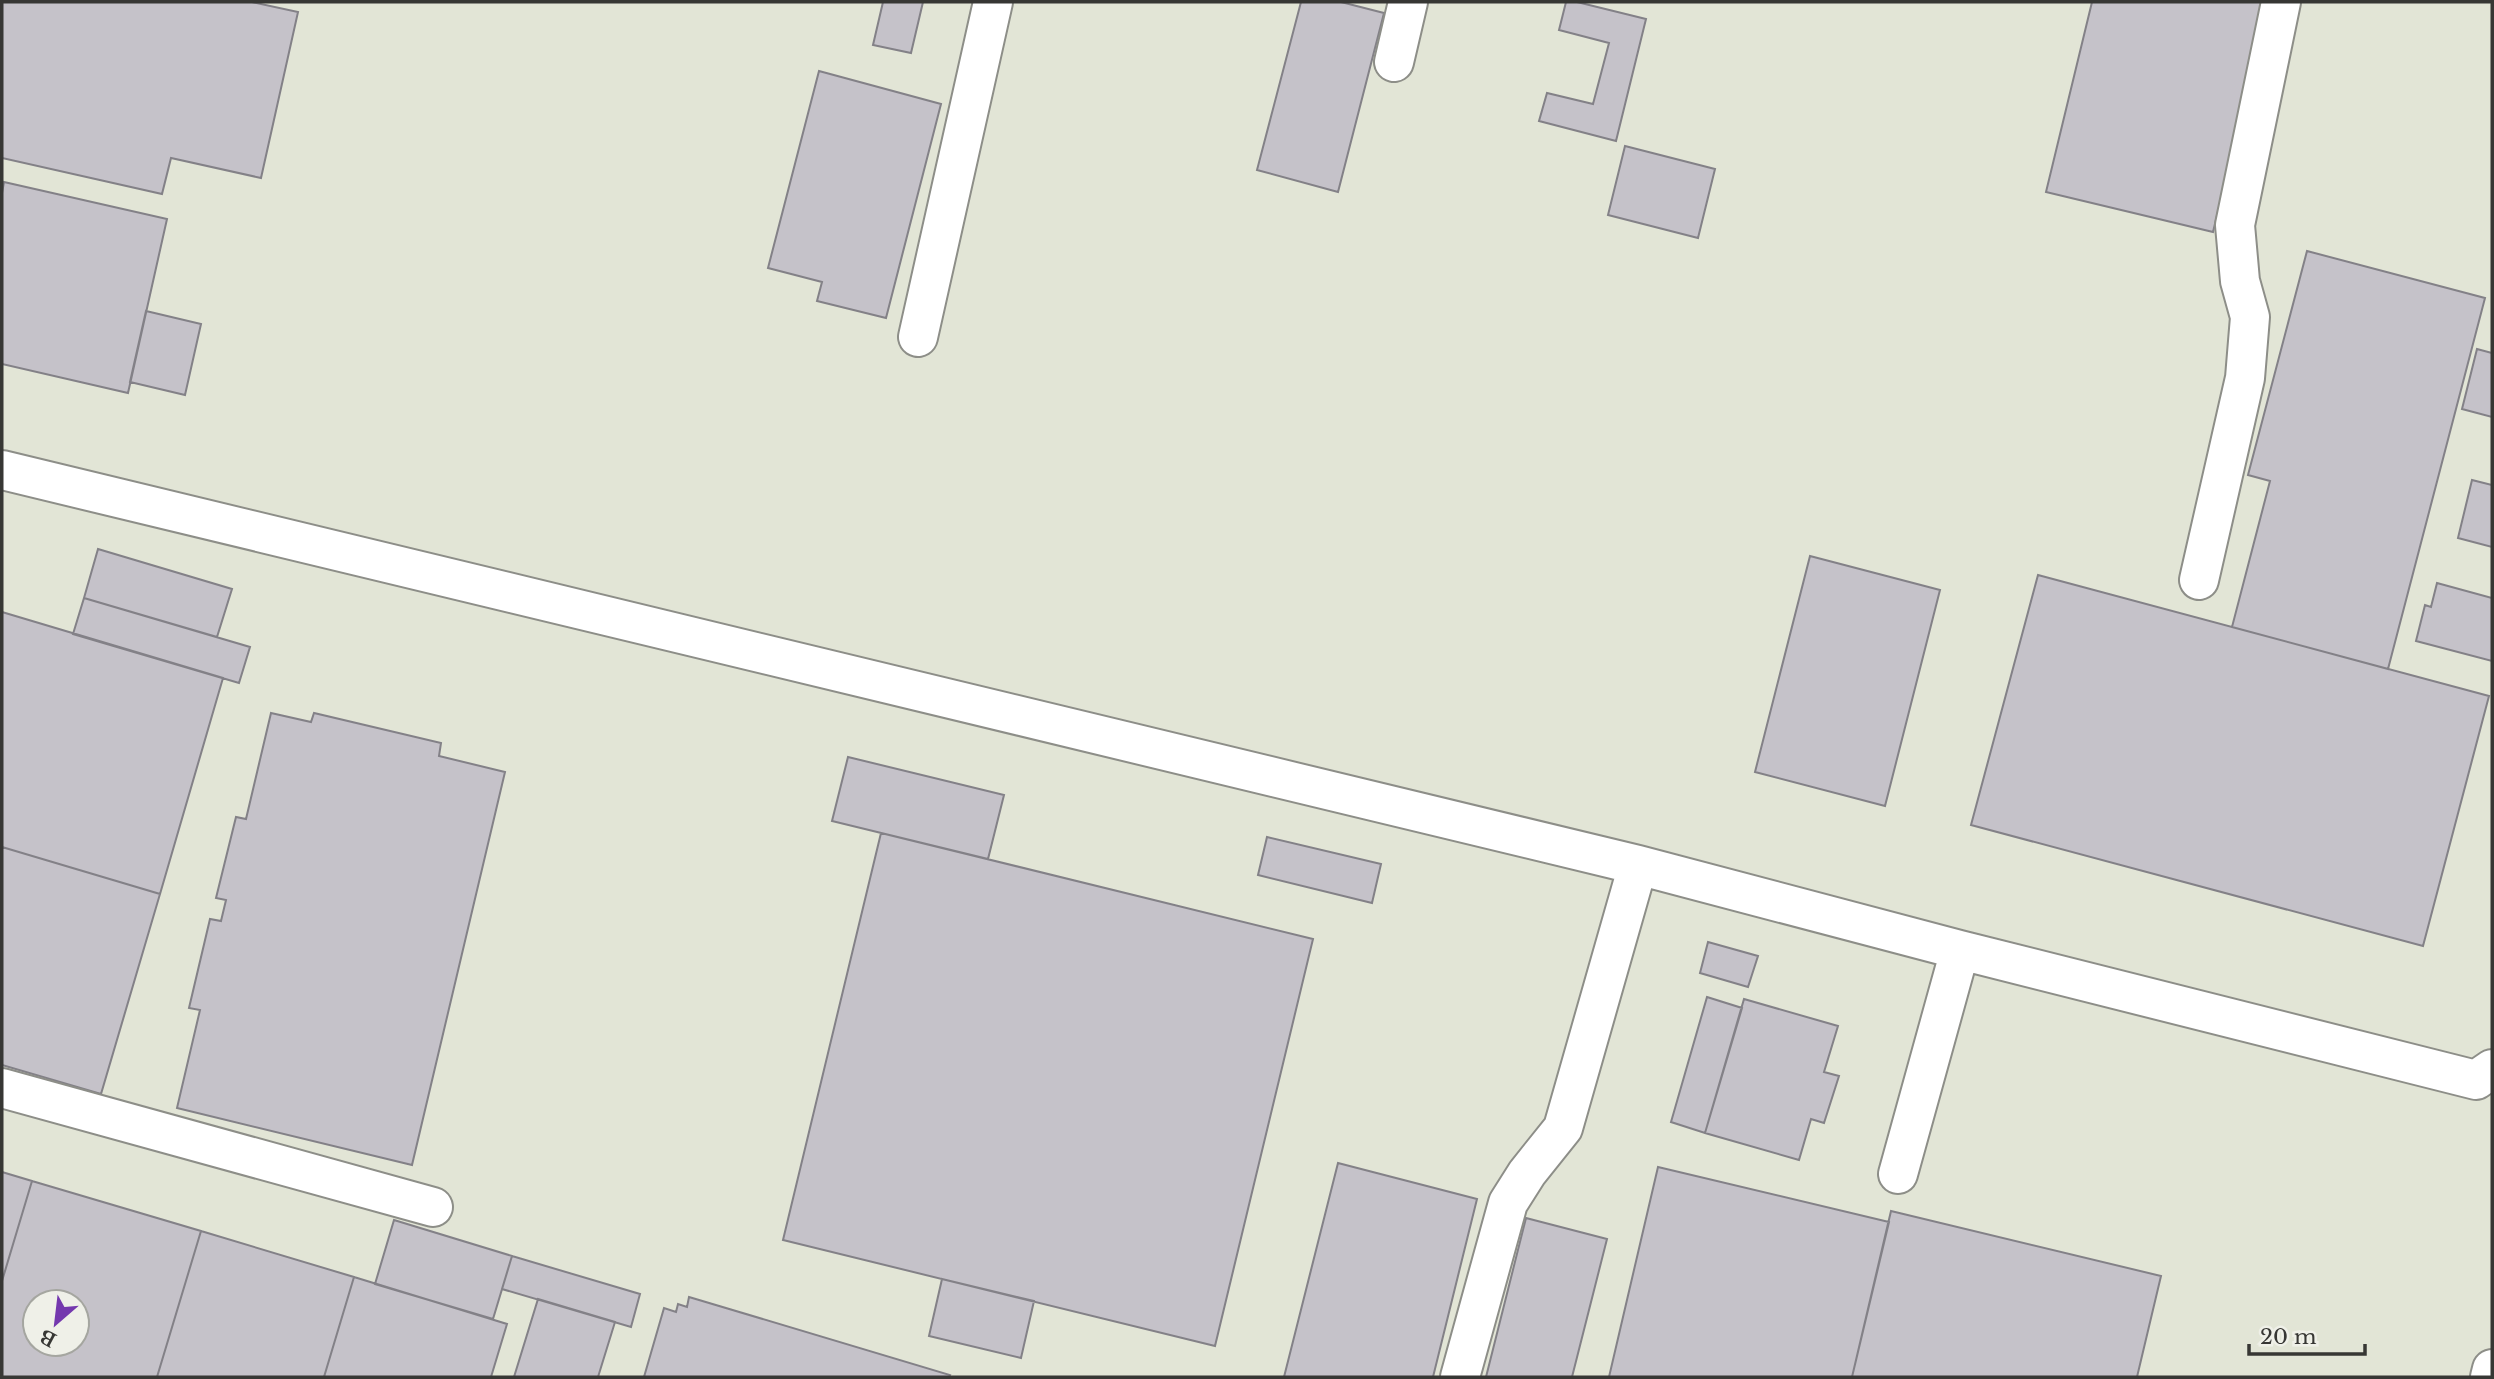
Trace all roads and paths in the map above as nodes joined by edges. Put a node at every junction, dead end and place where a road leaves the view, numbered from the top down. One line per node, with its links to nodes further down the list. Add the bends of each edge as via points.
1 (993, 2): 5 (lane)
2 (1408, 2): 4 (lane)
3 (2281, 2): 7 (lane, via 2235,225 2240,281 2250,317 2245,378)
4 (1394, 62)
5 (918, 337)
6 (2, 470): 8 (lane)
7 (2199, 580)
8 (1637, 865): 9 (lane); 15 (lane, via 1563,1129 1508,1203)
9 (1960, 950): 10 (lane, via 2476,1080); 12 (lane)
10 (2492, 1069)
11 (2, 1088): 13 (lane)
12 (1898, 1174)
13 (433, 1208)
14 (2492, 1368): 16 (lane)
15 (1460, 1377)
16 (2490, 1377)

